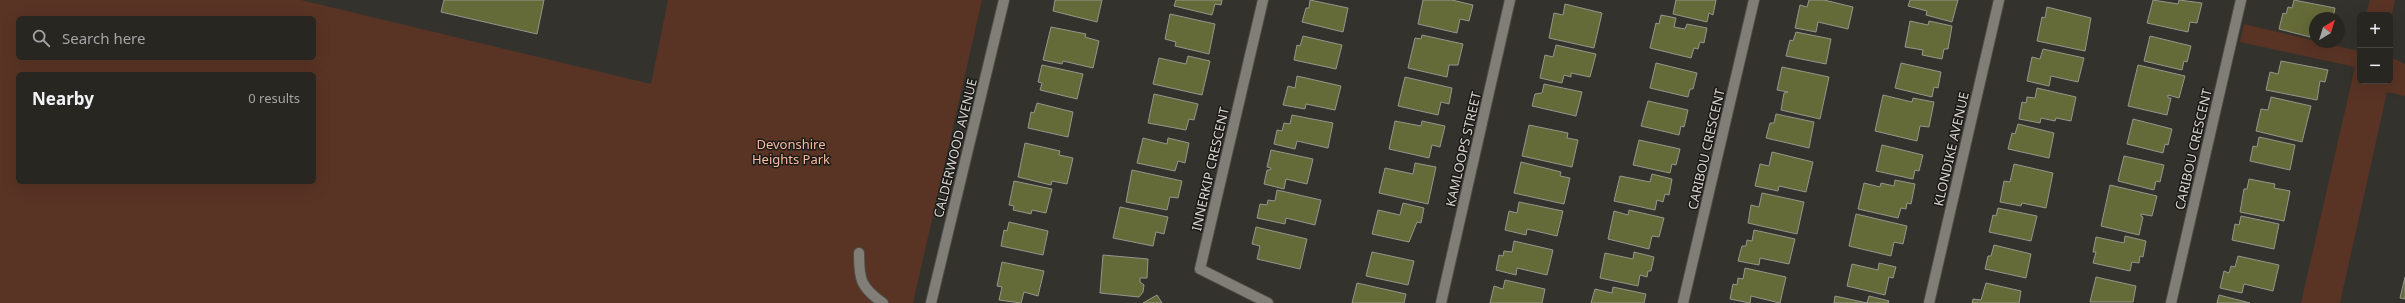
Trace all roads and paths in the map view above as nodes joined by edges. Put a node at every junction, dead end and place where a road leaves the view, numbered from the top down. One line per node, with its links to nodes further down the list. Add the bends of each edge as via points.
1 (1004, 0): 9 (street, CALDERWOOD AVENUE)
2 (1263, 0): 10 (street, INNERKIP CRESCENT, via 1200,269)
3 (1510, 0): 11 (street, KAMLOOPS STREET)
4 (1754, 0): 12 (street, CARIBOU CRESCENT)
5 (1999, 0): 13 (street, KLONDIKE AVENUE)
6 (2241, 0): 14 (street, CARIBOU CRESCENT)
7 (859, 253): 8 (street, via 860,277 868,293)
8 (883, 303)
9 (931, 303)
10 (1268, 303)
11 (1441, 303)
12 (1683, 303)
13 (1929, 303)
14 (2171, 303)

